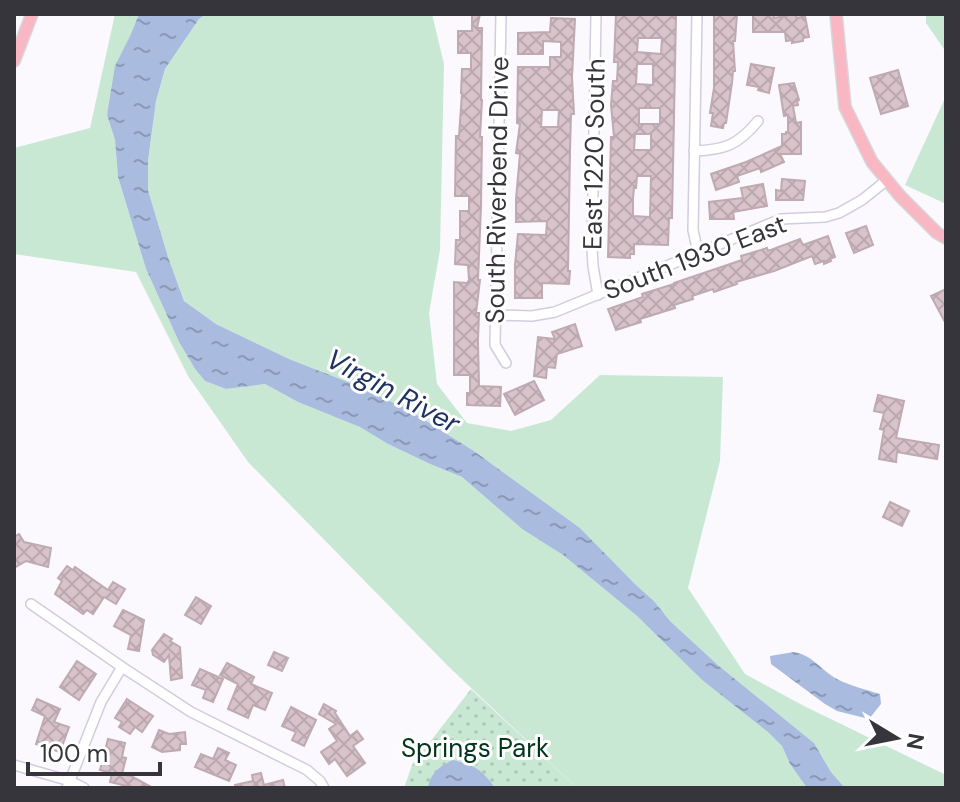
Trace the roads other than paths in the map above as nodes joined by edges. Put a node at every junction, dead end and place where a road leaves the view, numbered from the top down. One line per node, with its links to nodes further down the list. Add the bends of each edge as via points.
1 (32, 14): 6 (main road)
2 (501, 14): 13 (street, South Riverbend Drive)
3 (596, 14): 12 (street, East 1220 South, via 592,247)
4 (697, 14): 8 (street)
5 (836, 14): 9 (main road, via 845,107 872,162)
6 (14, 61)
7 (758, 121): 8 (street, via 734,144)
8 (694, 151): 11 (street, via 693,230)
9 (887, 180): 10 (main road); 11 (street, South 1930 East, via 839,213 781,219)
10 (946, 238)
11 (698, 253): 12 (street, South 1930 East)
12 (598, 295): 13 (street, South 1930 East, via 543,315)
13 (496, 315): 14 (street, South Riverbend Drive, via 495,345)
14 (506, 363)
15 (31, 604): 16 (street)
16 (122, 667): 18 (street, via 101,702); 20 (street, via 191,712 307,770)
17 (14, 765): 18 (street)
18 (68, 784): 19 (street)
19 (84, 788)
20 (324, 788)

